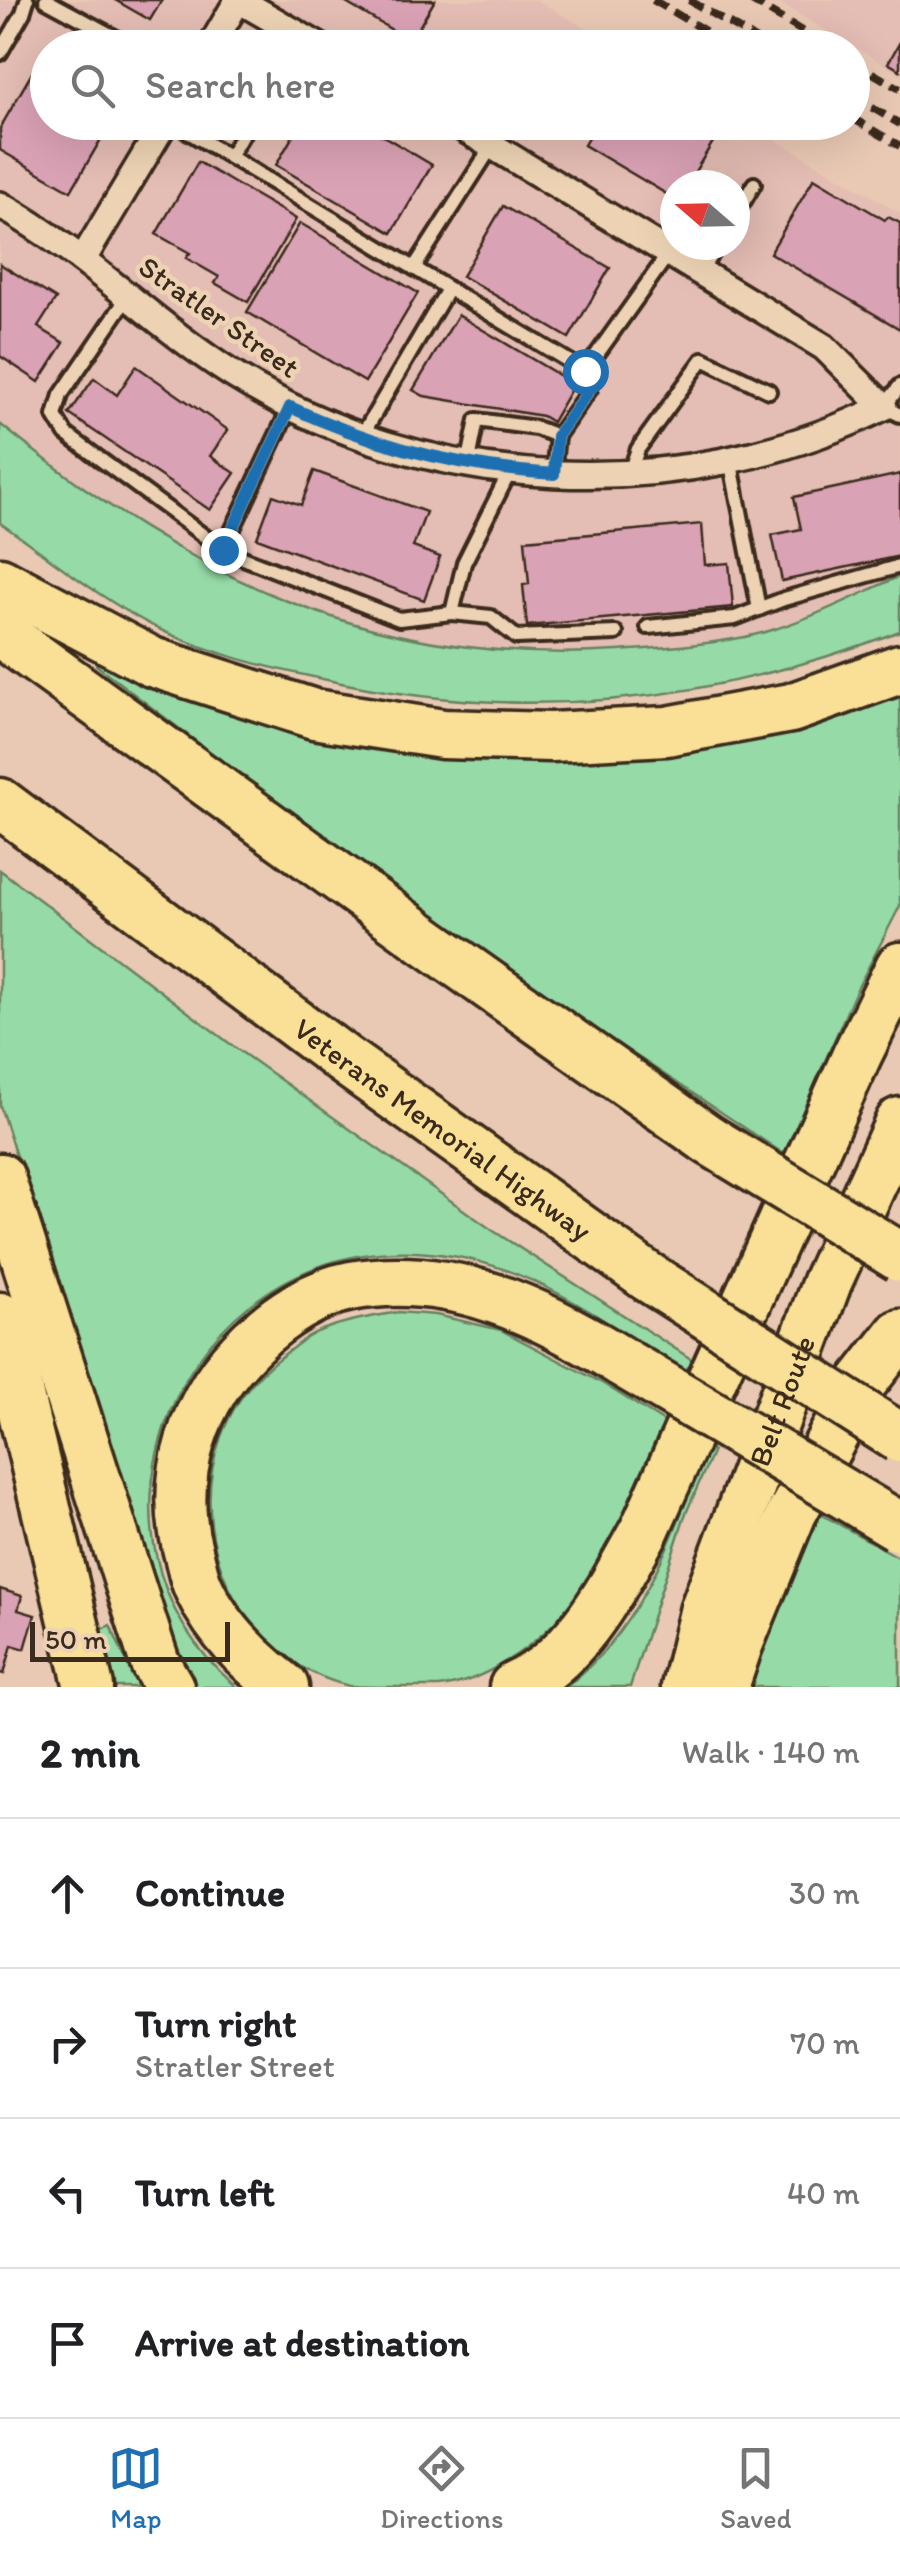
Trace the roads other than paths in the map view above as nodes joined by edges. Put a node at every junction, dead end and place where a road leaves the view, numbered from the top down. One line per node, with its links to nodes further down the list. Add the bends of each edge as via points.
1 (27, 0): 7 (lane)
2 (46, 0): 4 (lane)
3 (238, 0): 5 (street); 6 (street)
4 (102, 30)
5 (220, 30)
6 (286, 30)
7 (0, 53)
8 (154, 140): 18 (street)
9 (201, 140): 13 (lane)
10 (239, 140): 13 (lane)
11 (482, 140): 12 (street)
12 (492, 146): 17 (street); 22 (lane)
13 (229, 157): 22 (lane)
14 (754, 184): 15 (lane)
15 (750, 191)
16 (0, 205): 18 (street, Stratler Street)
17 (660, 247)
18 (83, 259): 25 (street, Stratler Street)
19 (665, 260): 26 (lane)
20 (681, 260): 23 (street)
21 (708, 260): 23 (lane)
22 (414, 268): 24 (lane)
23 (700, 272): 28 (street, via 824,347)
24 (448, 289): 26 (lane); 31 (lane)
25 (128, 296): 29 (street, Stratler Street, via 232,374); 37 (lane, via 60,396 56,416 66,434)
26 (585, 371): 30 (lane, via 590,389)
27 (768, 390): 35 (lane, via 702,359 638,449)
28 (895, 402): 32 (street, Stratler Street, via 791,446)
29 (290, 407): 31 (street, Stratler Street); 37 (lane)
30 (557, 436): 33 (lane, via 477,420); 36 (lane)
31 (361, 437): 33 (street, Stratler Street)
32 (730, 459): 35 (street, Stratler Street); 40 (lane)
33 (468, 465): 34 (street, Stratler Street)
34 (510, 471): 36 (street, Stratler Street); 41 (lane, via 464,564)
35 (630, 472): 36 (street, Stratler Street)
36 (554, 474)
37 (223, 550): 41 (lane, via 400,619)
38 (900, 566): 40 (lane)
39 (0, 582): 45 (highway, via 152,662 314,714 443,734 668,731 791,708)
40 (759, 610): 42 (lane)
41 (452, 612): 44 (lane, via 492,617 516,637)
42 (648, 628)
43 (0, 632): 50 (highway, bridge, via 710,1140)
44 (616, 632)
45 (900, 669)
46 (0, 802): 53 (highway, Veterans Memorial Highway, bridge, via 648,1277)
47 (900, 966): 58 (highway, via 644,1531 608,1597 566,1648)
48 (900, 1122): 59 (highway, Belt Route, via 827,1282 705,1608)
49 (0, 1178): 56 (highway, via 155,1663)
50 (900, 1258)
51 (0, 1317): 55 (highway)
52 (900, 1334): 60 (highway, via 861,1384 792,1513)
53 (900, 1438)
54 (899, 1527): 57 (highway, bridge, via 564,1326 454,1286 350,1286 273,1322 240,1354 212,1388 180,1481 184,1539 198,1589 224,1630)
55 (89, 1687)
56 (169, 1687)
57 (284, 1687)
58 (514, 1687)
59 (686, 1687)
60 (724, 1687)

